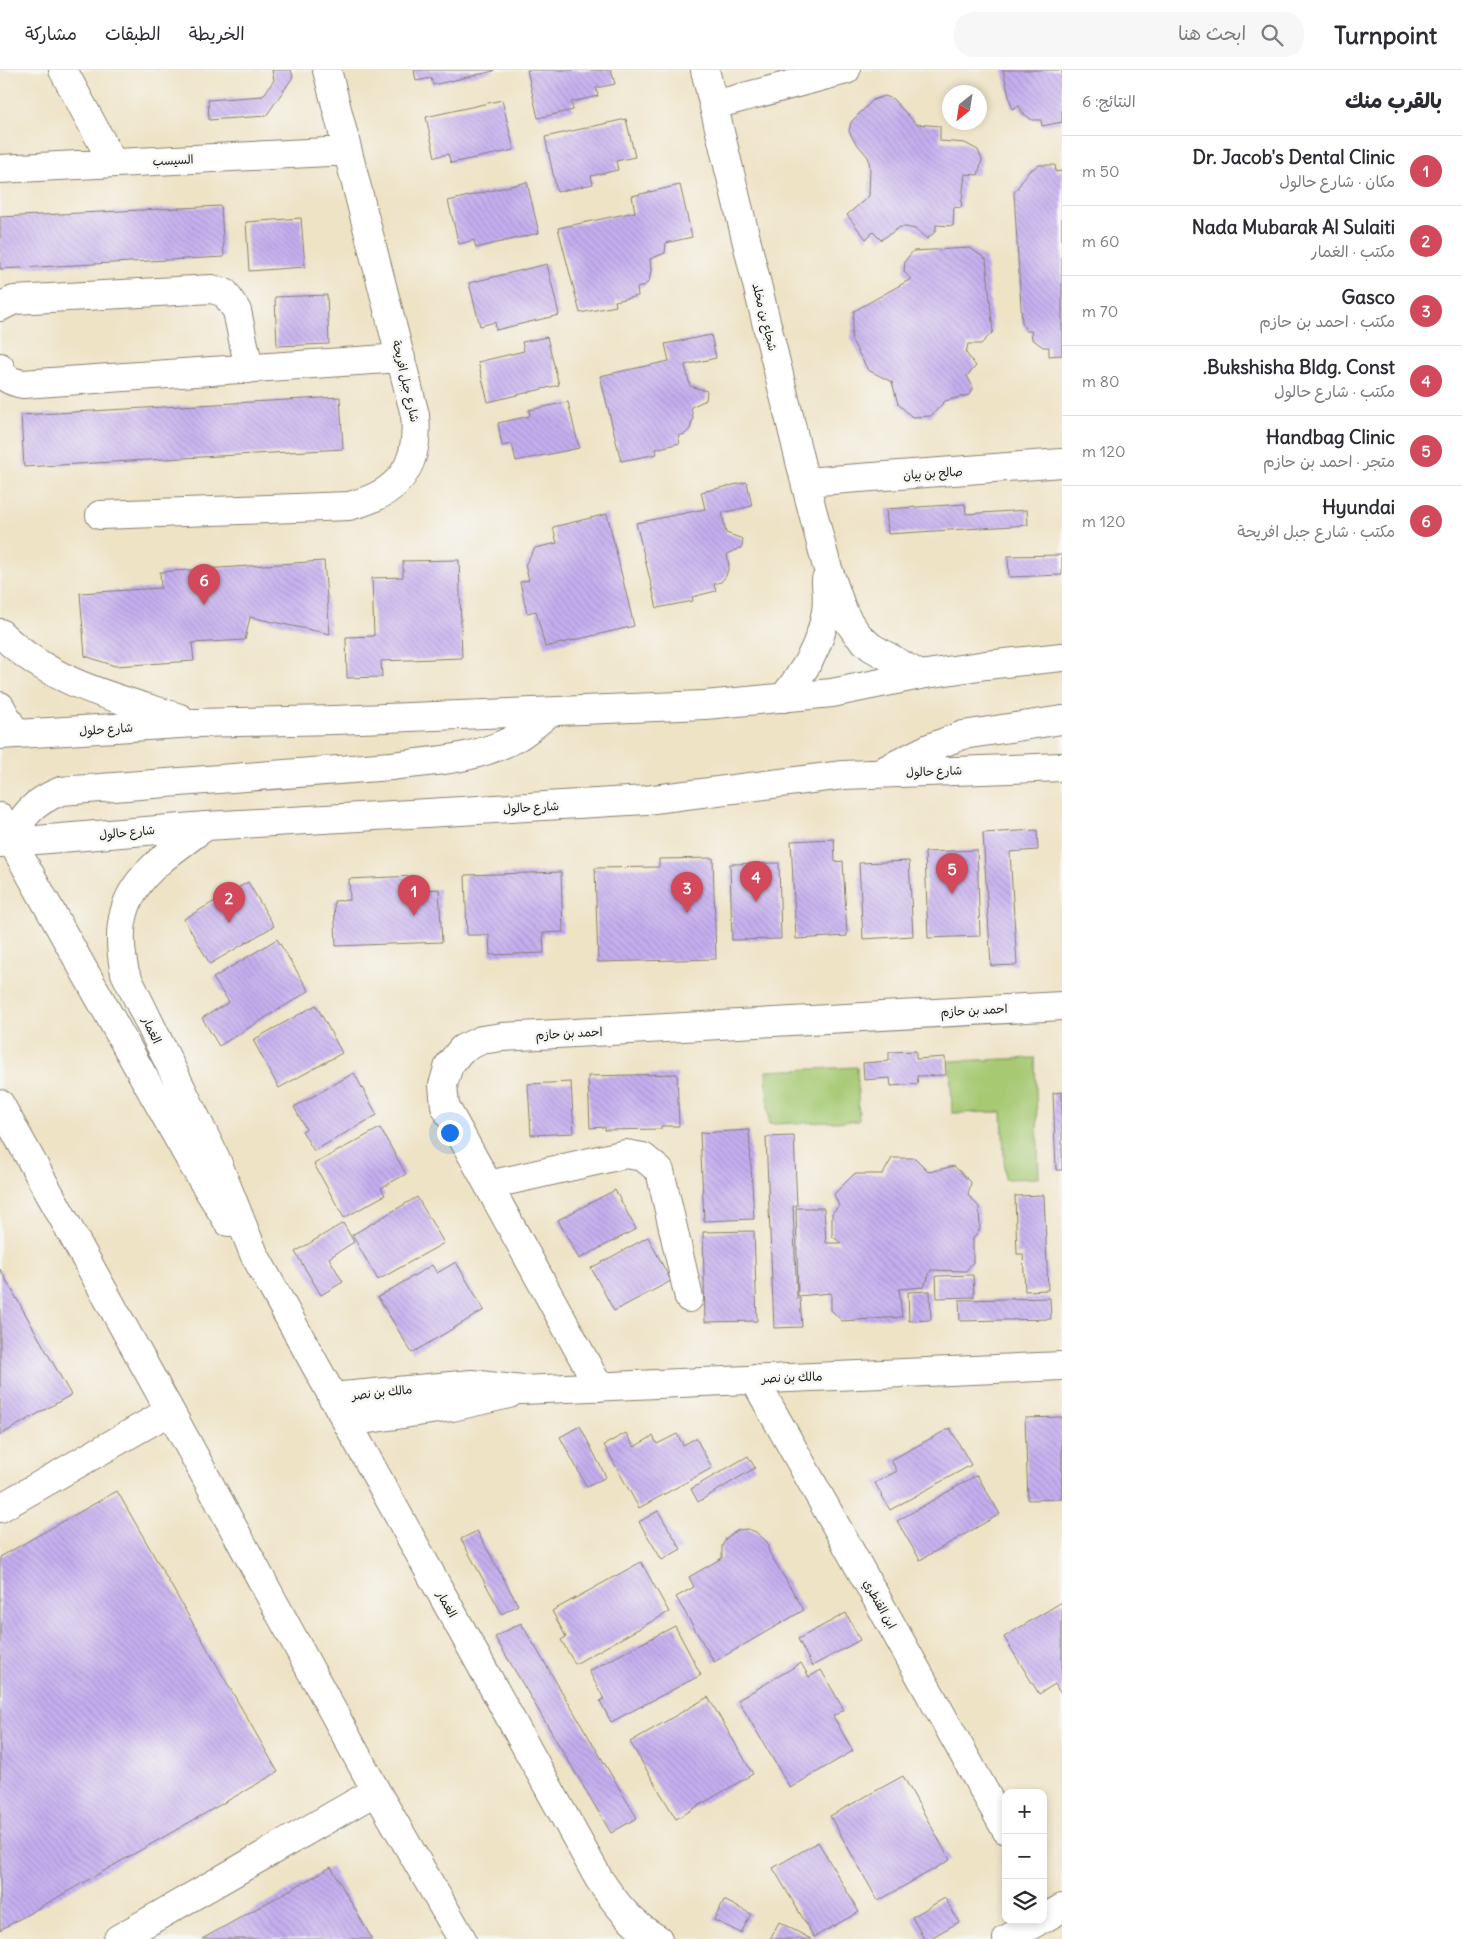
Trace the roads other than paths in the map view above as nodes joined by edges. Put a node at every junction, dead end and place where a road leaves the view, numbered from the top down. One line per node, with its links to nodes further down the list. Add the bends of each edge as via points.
1 (63, 70): 7 (street)
2 (327, 70): 6 (street, شارع جبل افريحة)
3 (705, 70): 5 (street, شجاع بن مخلد)
4 (846, 70): 5 (street)
5 (714, 104): 14 (street, شجاع بن مخلد)
6 (347, 151): 7 (street, السيسب); 10 (street, شارع جبل افريحة)
7 (113, 163): 8 (street, السيسب)
8 (0, 169)
9 (0, 306): 12 (street, via 14,300 212,289 225,293 237,311)
10 (401, 358): 12 (street); 15 (street, شارع جبل افريحة, via 417,436 403,475 388,490 369,501 349,506)
11 (0, 367): 12 (street, via 12,382 24,384)
12 (249, 369)
13 (1062, 463): 14 (street, صالح بن بيان)
14 (805, 482): 16 (street, شجاع بن مخلد)
15 (100, 515)
16 (826, 564): 19 (street, شجاع بن مخلد, via 840,606 858,635 886,657); 20 (street, شجاع بن مخلد, via 826,610 821,634 812,657)
17 (0, 633): 24 (street, via 53,673 80,686)
18 (1062, 657): 19 (street)
19 (920, 674): 20 (street, via 832,693)
20 (783, 698): 22 (street)
21 (0, 706): 25 (street)
22 (550, 712): 24 (street); 31 (street, via 519,736 482,752 439,760 61,791 44,798 30,810)
23 (1062, 720): 28 (street, via 963,735)
24 (196, 723): 25 (street, شارع حلول)
25 (8, 735): 26 (street)
26 (0, 757)
27 (1062, 766): 28 (street, شارع حالول)
28 (879, 773): 30 (street, شارع حالول, via 646,800)
29 (0, 817): 31 (street, الغمار)
30 (206, 826): 31 (street, شارع حالول); 35 (street, الغمار, via 148,871 134,888 120,930 120,952 125,973 216,1159)
31 (6, 842): 35 (street, الغمار, via 207,1189)
32 (1062, 1006): 34 (street, احمد بن حازم, via 481,1040 462,1049 449,1066 443,1085 444,1106)
33 (0, 1104): 42 (street)
34 (489, 1185): 36 (street, via 626,1154 643,1157 660,1171); 39 (street, احمد بن حازم)
35 (254, 1254): 41 (street, الغمار)
36 (689, 1298)
37 (1062, 1366): 38 (street, مالك بن نصر)
38 (754, 1379): 39 (street, مالك بن نصر); 46 (street, ابن القنطري)
39 (600, 1387): 40 (street, مالك بن نصر)
40 (522, 1390): 41 (street, مالك بن نصر, via 472,1384); 43 (street, مالك بن نصر, via 476,1403)
41 (332, 1397): 43 (street, الغمار)
42 (170, 1411): 44 (street); 45 (street)
43 (348, 1422): 50 (street, الغمار, via 599,1879 630,1919)
44 (0, 1508)
45 (376, 1791): 48 (street); 49 (street)
46 (1002, 1823)
47 (1048, 1911): 51 (street)
48 (118, 1939)
49 (462, 1939)
50 (658, 1939)
51 (1008, 1939)

